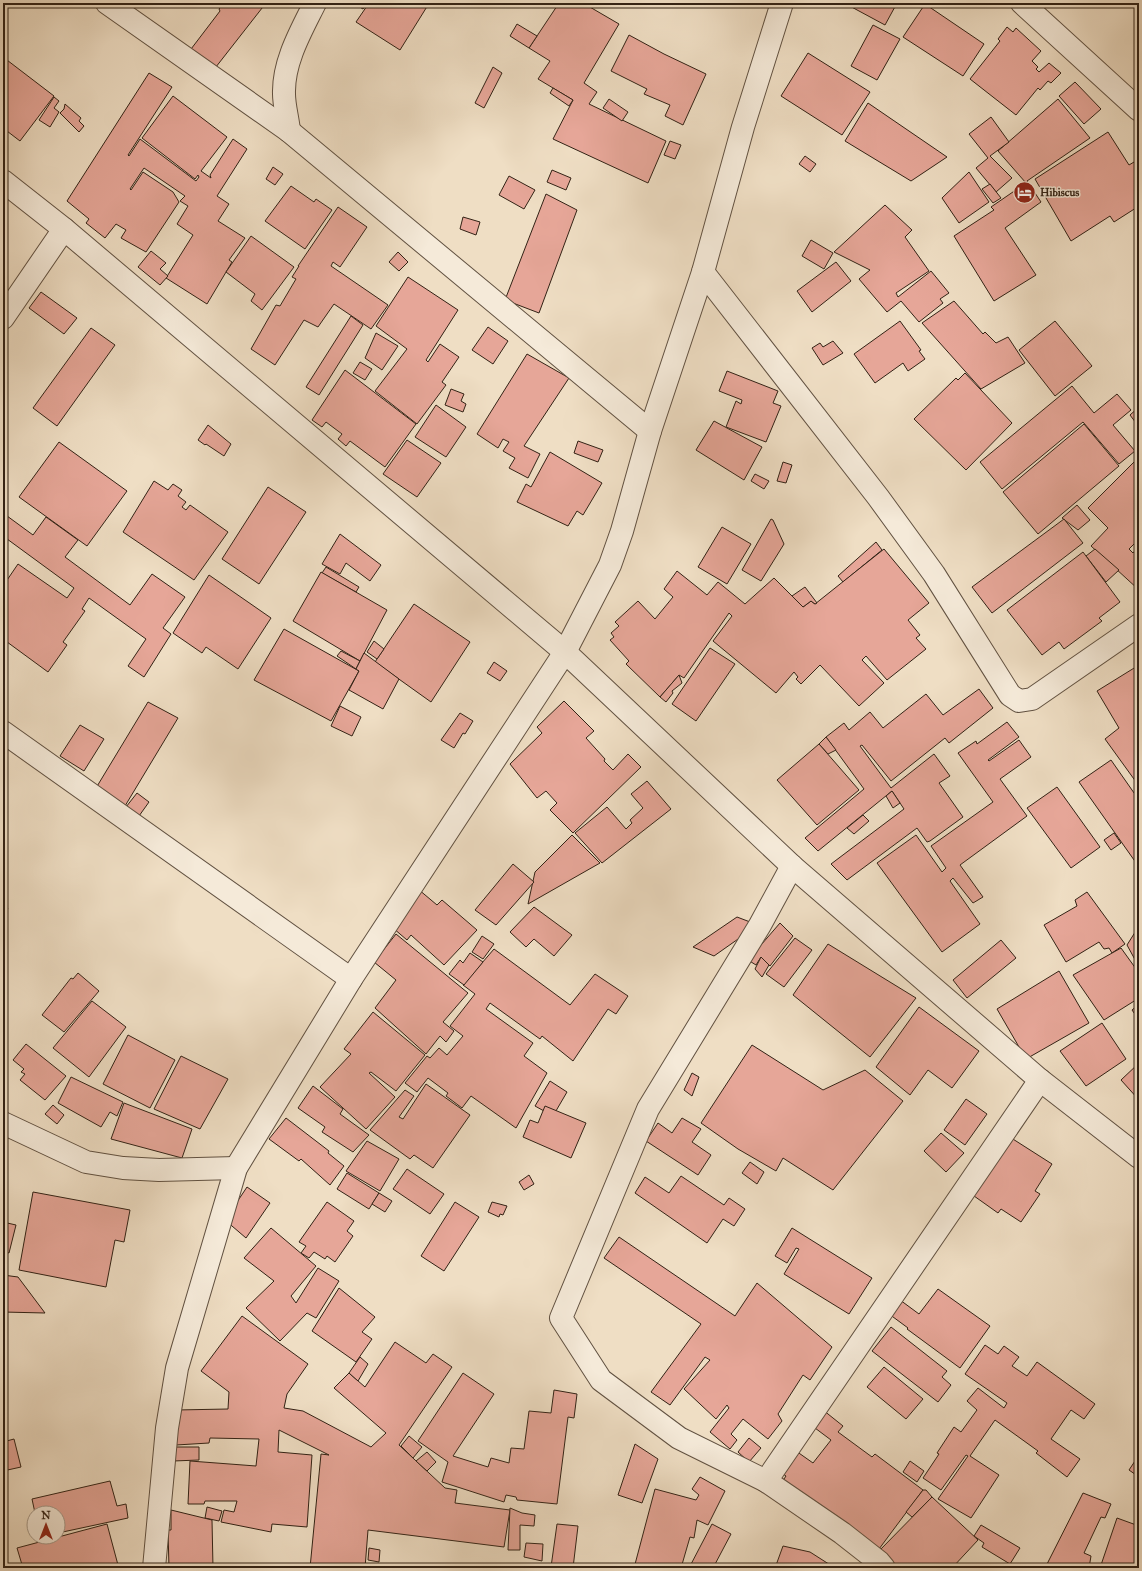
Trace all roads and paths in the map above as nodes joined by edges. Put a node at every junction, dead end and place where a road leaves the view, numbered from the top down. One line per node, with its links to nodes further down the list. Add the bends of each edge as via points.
1 (107, 3): 6 (street)
2 (315, 3): 6 (street, via 296,40 288,67 284,93)
3 (782, 3): 9 (street, via 743,126)
4 (1022, 3): 5 (street)
5 (1139, 110)
6 (290, 131): 11 (street)
7 (3, 180): 8 (street)
8 (64, 229): 10 (street); 13 (street)
9 (703, 272): 11 (street); 12 (street, via 888,510 934,574 1010,695 1019,701 1032,699)
10 (3, 318)
11 (650, 430): 13 (street, via 610,565)
12 (1139, 625)
13 (565, 652): 15 (street); 16 (street)
14 (3, 732): 16 (street)
15 (792, 866): 17 (street); 21 (street, via 760,925 648,1109 561,1318 601,1380 680,1438)
16 (351, 979): 20 (street)
17 (1040, 1080): 19 (street); 21 (street)
18 (3, 1123): 20 (street, via 86,1162 159,1170)
19 (1139, 1157)
20 (236, 1168): 22 (street, via 177,1368 167,1428)
21 (766, 1481): 23 (street, via 842,1533)
22 (154, 1568)
23 (884, 1568)

